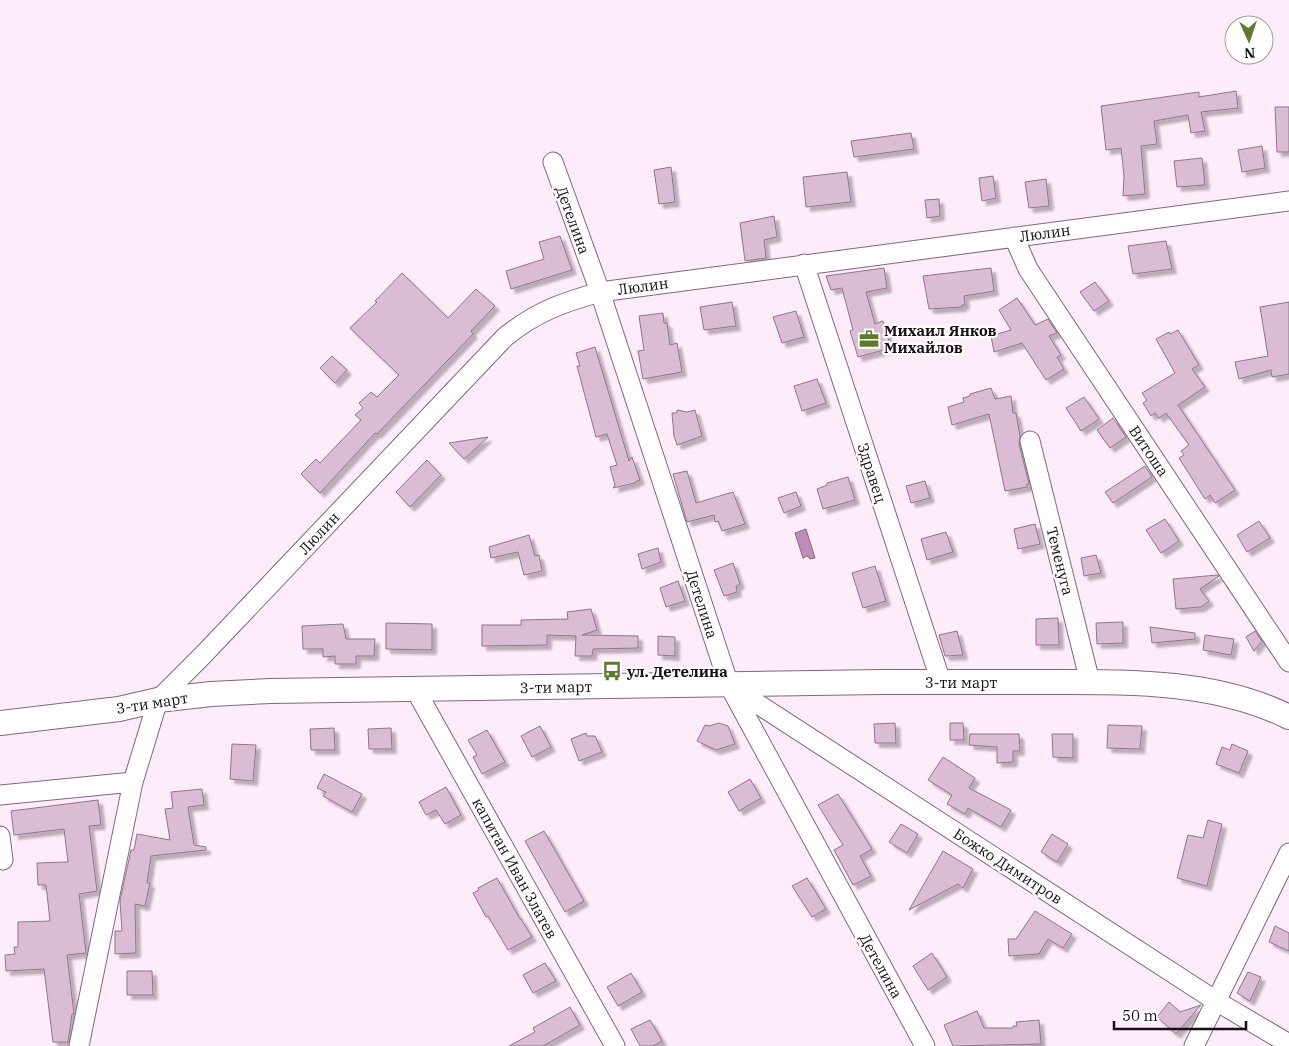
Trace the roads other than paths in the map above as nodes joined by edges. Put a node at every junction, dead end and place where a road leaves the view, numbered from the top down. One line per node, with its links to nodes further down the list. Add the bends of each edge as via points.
1 (553, 162): 5 (street, Детелина)
2 (1289, 201): 3 (street, Люлин)
3 (1014, 237): 4 (street, Люлин); 7 (street, Витоша, via 1028,270)
4 (804, 264): 5 (street, Люлин); 8 (street, Здравец)
5 (600, 292): 10 (street, Детелина); 12 (street, Люлин, via 547,310 505,337)
6 (1030, 441): 9 (street, Теменуга)
7 (1289, 662)
8 (941, 682): 9 (street, 3-ти март); 10 (street, 3-ти март)
9 (1090, 682): 13 (street, 3-ти март, via 1196,688 1268,706)
10 (729, 685): 11 (street, 3-ти март); 20 (street, Божко Димитров); 24 (street, Детелина)
11 (415, 690): 12 (street, 3-ти март, via 212,694); 23 (street, капитан Иван Златев)
12 (158, 700): 14 (street, 3-ти март); 15 (street)
13 (1289, 717)
14 (0, 723)
15 (133, 782): 16 (street); 22 (street)
16 (0, 795)
17 (0, 836): 19 (street)
18 (1289, 853): 20 (street)
19 (3, 860)
20 (1216, 1000): 21 (street, Божко Димитров); 25 (street)
21 (1289, 1044)
22 (79, 1046)
23 (614, 1046)
24 (925, 1046)
25 (1194, 1046)

